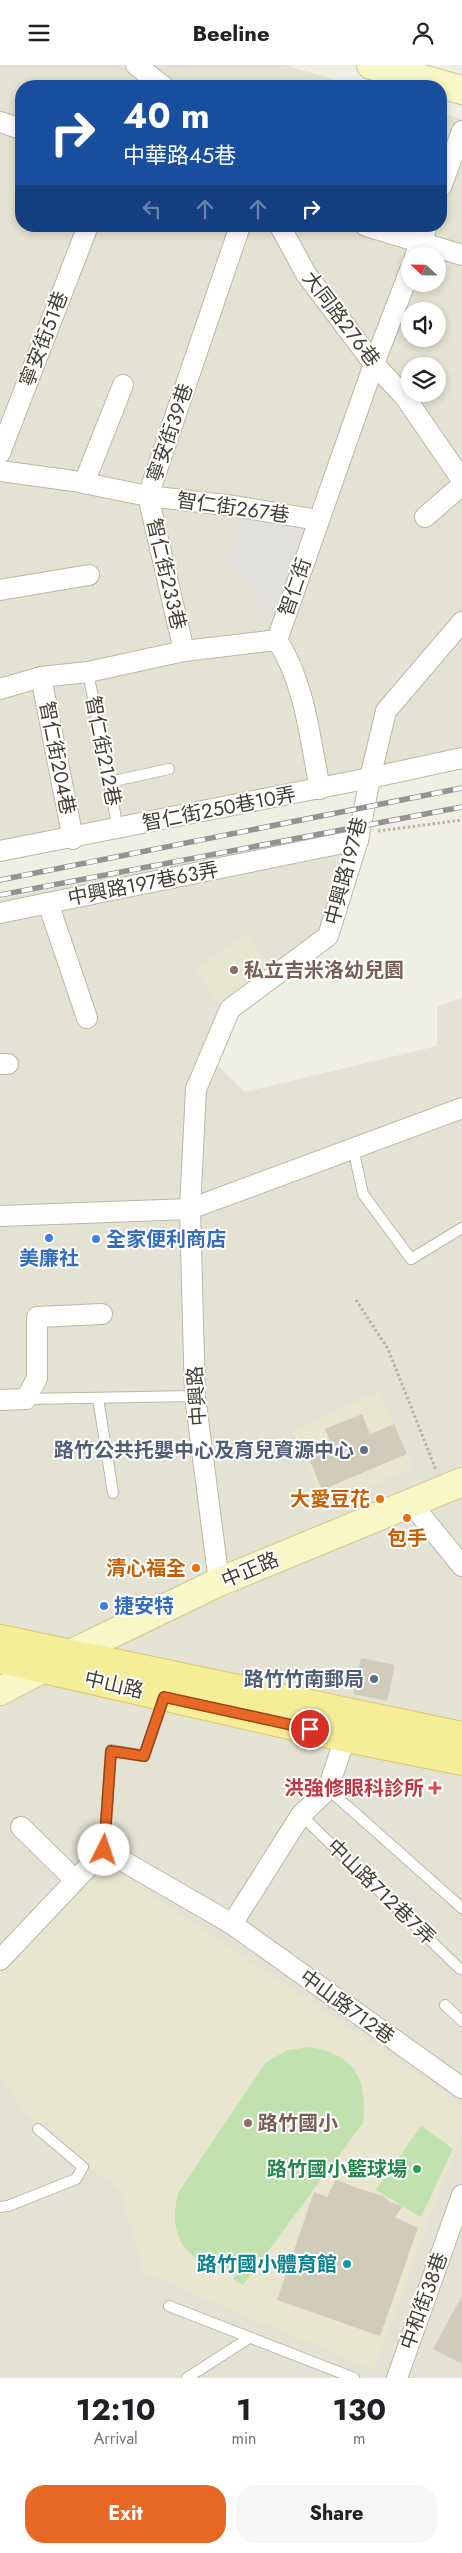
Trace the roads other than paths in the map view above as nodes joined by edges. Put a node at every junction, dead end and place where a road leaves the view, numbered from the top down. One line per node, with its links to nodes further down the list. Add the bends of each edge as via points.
1 (371, 65): 4 (street)
2 (138, 73): 3 (street)
3 (151, 80)
4 (426, 80)
5 (447, 86): 6 (street)
6 (462, 90)
7 (0, 122): 8 (street)
8 (15, 127)
9 (462, 131): 10 (street)
10 (447, 171)
11 (86, 232): 20 (street, 寧安街51巷)
12 (238, 232): 25 (street, 寧安街39巷)
13 (283, 232): 18 (street, 大同路276巷, via 306,275)
14 (387, 232): 15 (street)
15 (421, 242): 16 (street)
16 (462, 255)
17 (401, 293): 18 (street, 智仁街)
18 (374, 364): 22 (street, 大同路276巷, via 405,397); 27 (street, 智仁街)
19 (123, 385): 23 (street)
20 (0, 453)
21 (0, 471): 23 (street, 寧安街39巷)
22 (462, 479)
23 (84, 483): 25 (street, 寧安街39巷)
24 (462, 485): 26 (street)
25 (148, 496): 27 (street, 智仁街267巷, via 234,506); 32 (street, 智仁街233巷)
26 (425, 517)
27 (318, 521): 31 (street, 智仁街)
28 (89, 575): 29 (street)
29 (0, 590)
30 (462, 622): 38 (street, via 386,711)
31 (277, 640): 32 (street, 智仁街); 40 (street, via 300,691)
32 (184, 651): 33 (street, 智仁街)
33 (88, 672): 34 (street, 智仁街); 39 (lane, 智仁街212巷)
34 (41, 677): 35 (street, 智仁街); 43 (street, 智仁街204巷)
35 (0, 689)
36 (462, 758): 38 (street)
37 (169, 769): 39 (lane)
38 (370, 778): 40 (street, 智仁街250巷10弄); 42 (street, 中興路197巷)
39 (109, 782): 41 (lane, 智仁街212巷)
40 (320, 789): 41 (street, 智仁街250巷10弄)
41 (118, 829): 43 (street, 智仁街250巷10弄)
42 (358, 837): 45 (street, 中興路197巷63弄); 50 (street, 中興路197巷, via 328,936 230,1009 196,1089)
43 (73, 839): 44 (street, 智仁街250巷10弄)
44 (0, 851)
45 (48, 903): 46 (street); 47 (street, 中興路197巷63弄)
46 (0, 913)
47 (87, 1018)
48 (462, 1108): 49 (street)
49 (353, 1149): 50 (street); 52 (lane, via 363,1194 411,1259)
50 (190, 1209): 51 (street); 54 (street, 中興路)
51 (0, 1215)
52 (462, 1228)
53 (102, 1314): 56 (street, via 37,1317 37,1378)
54 (195, 1396): 55 (lane); 62 (street, 中興路)
55 (98, 1398): 56 (lane); 59 (lane)
56 (26, 1399): 57 (street)
57 (0, 1400)
58 (453, 1486): 60 (street, 中正路)
59 (113, 1493)
60 (411, 1503): 61 (street); 62 (street, 中正路)
61 (462, 1566)
62 (219, 1582): 64 (street, 中正路)
63 (0, 1639): 64 (main road, 中山路)
64 (70, 1654): 66 (street, 中正路); 69 (main road, 中山路)
65 (0, 1659): 66 (main road, 中山路)
66 (43, 1669): 67 (street, 中正路); 68 (main road, 中山路)
67 (0, 1691)
68 (164, 1697): 69 (main road, 中山路); 75 (lane, via 144,1756 111,1751)
69 (349, 1726): 70 (main road, 中山路); 71 (main road, 中山路); 72 (street)
70 (462, 1736)
71 (462, 1761)
72 (328, 1789): 73 (street); 77 (lane)
73 (301, 1815): 78 (street); 80 (lane, 中山路712巷7弄)
74 (21, 1827): 76 (street)
75 (104, 1850): 76 (street); 78 (street, 中山路712巷)
76 (75, 1880): 79 (street)
77 (462, 1908)
78 (232, 1924): 83 (street, 中山路712巷)
79 (0, 1960)
80 (460, 1969)
81 (446, 2005): 82 (lane)
82 (462, 2021)
83 (459, 2082)
84 (38, 2129): 86 (lane, via 83,2167 76,2179)
85 (462, 2195): 91 (street, 中和街38巷)
86 (0, 2207)
87 (169, 2306): 88 (lane)
88 (249, 2338): 89 (lane); 90 (lane)
89 (187, 2378)
90 (354, 2378)
91 (396, 2378)

